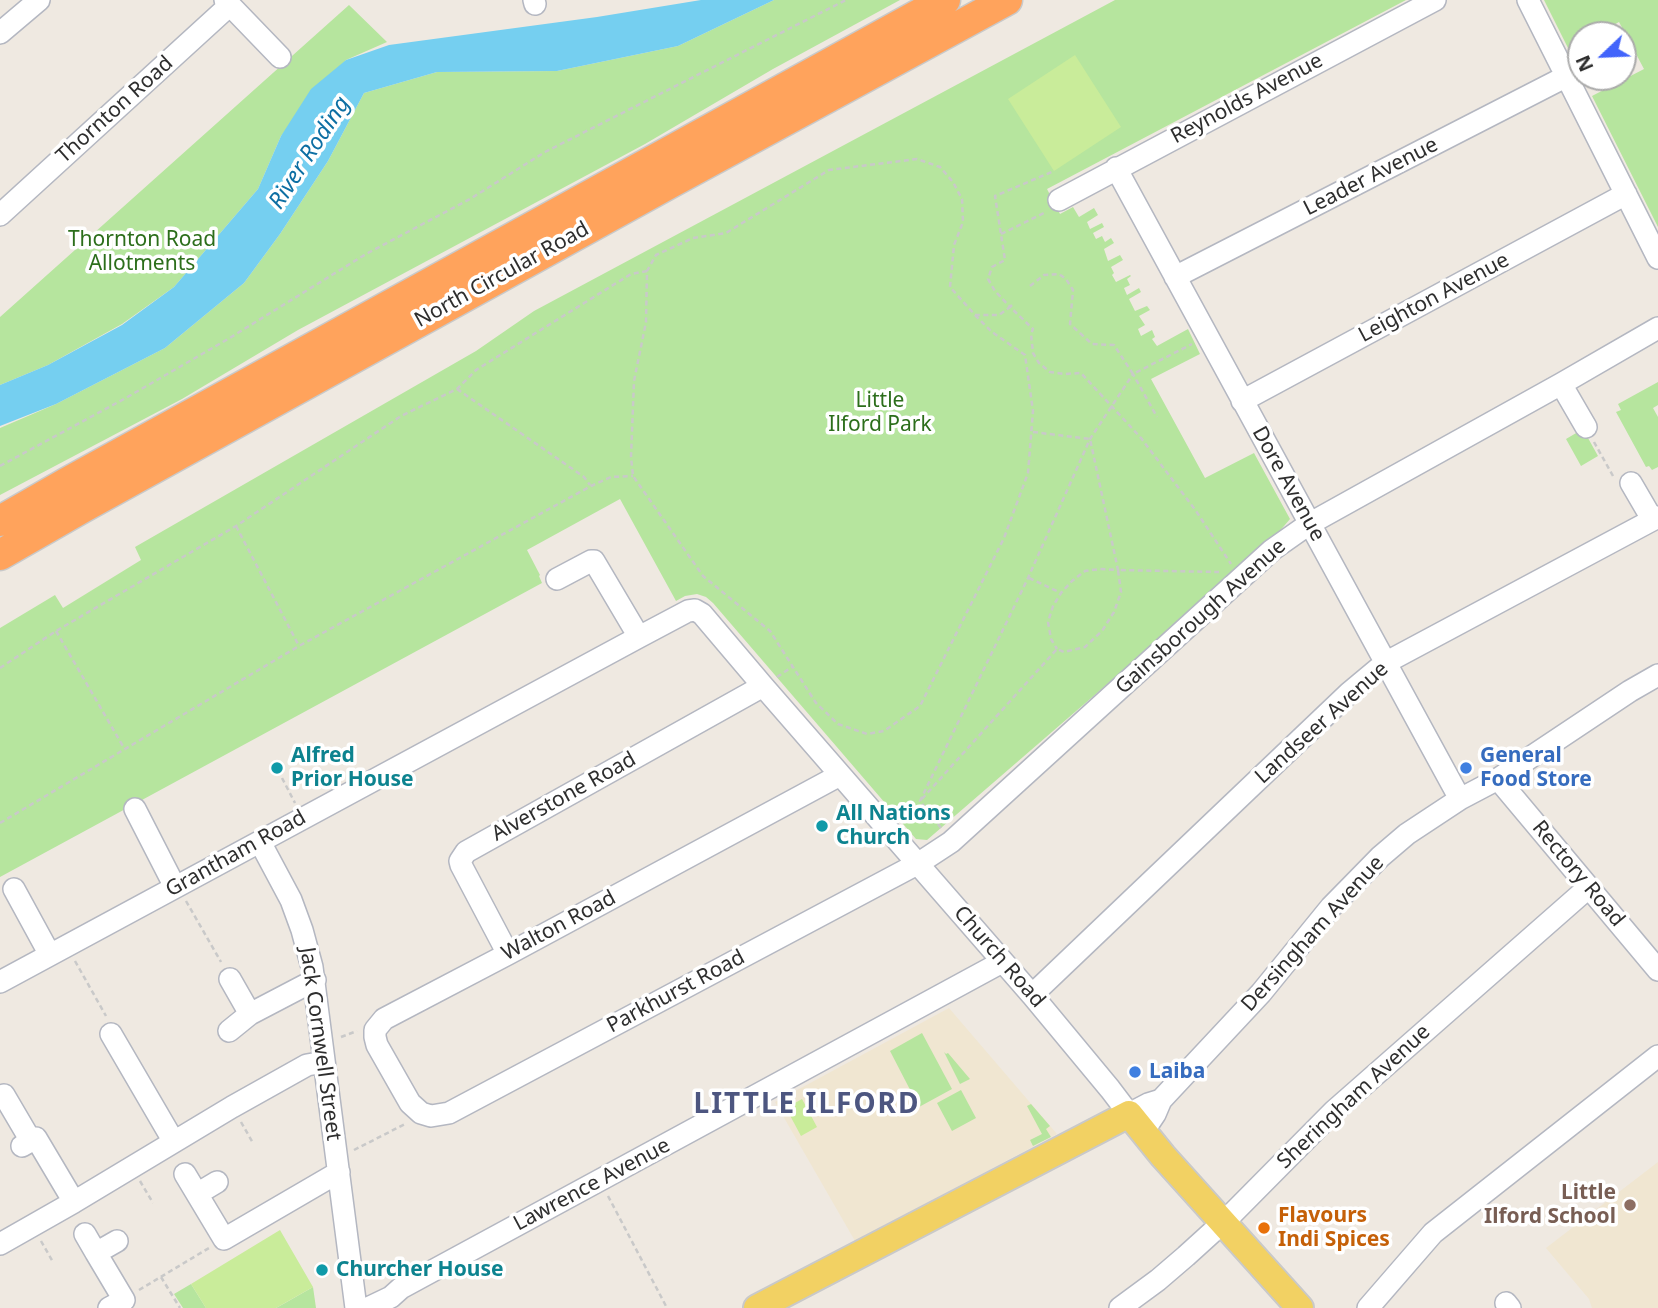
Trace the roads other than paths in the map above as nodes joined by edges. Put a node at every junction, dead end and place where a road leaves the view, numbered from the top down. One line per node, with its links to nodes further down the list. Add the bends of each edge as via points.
1 (40, 0): 7 (street)
2 (945, 0): 21 (highway, North Circular Road)
3 (1007, 0): 27 (highway, North Circular Road)
4 (1435, 0): 11 (street, Reynolds Avenue)
5 (1528, 0): 9 (street)
6 (227, 3): 8 (street); 14 (street, Thornton Road)
7 (0, 33)
8 (280, 57)
9 (1567, 76): 16 (street, Leader Avenue)
10 (1574, 91): 12 (street)
11 (1116, 168): 13 (street, Reynolds Avenue); 16 (street, Dore Avenue)
12 (1626, 194): 15 (street); 19 (street, Leighton Avenue)
13 (1062, 198)
14 (0, 215)
15 (1658, 258)
16 (1175, 277): 19 (street, Dore Avenue)
17 (1658, 328): 18 (street, Gainsborough Avenue)
18 (1561, 384): 20 (street); 26 (street, Gainsborough Avenue)
19 (1242, 401): 26 (street, Dore Avenue)
20 (1586, 427)
21 (68, 482): 23 (highway); 25 (highway, North Circular Road)
22 (1631, 483): 24 (street)
23 (0, 511)
24 (1655, 518): 31 (street, Landseer Avenue)
25 (0, 521)
26 (1309, 524): 31 (street, Dore Avenue); 39 (street, Gainsborough Avenue, via 1241,573 951,842)
27 (2, 554)
28 (557, 579): 30 (street, via 594,561)
29 (695, 610): 30 (street, Grantham Road); 33 (street, Church Road)
30 (639, 637): 38 (street, Grantham Road)
31 (1385, 663): 36 (street, Dore Avenue); 50 (street, Landseer Avenue)
32 (1658, 675): 35 (street, Dersingham Avenue)
33 (770, 682): 34 (street, Church Road); 44 (street, Alverstone Road, via 466,852 461,865)
34 (840, 775): 39 (street, Church Road); 44 (street, Walton Road)
35 (1497, 779): 36 (street, Dersingham Avenue); 41 (street, Rectory Road)
36 (1460, 799): 58 (street, Dersingham Avenue, via 1380,857 1161,1100 1155,1114)
37 (135, 809): 40 (street)
38 (260, 842): 40 (street, Grantham Road); 48 (street, Jack Cornwell Street, via 297,915)
39 (919, 863): 45 (street, Church Road); 52 (street, Parkhurst Road, via 449,1113 426,1114 411,1103 377,1045)
40 (176, 887): 43 (street, Grantham Road)
41 (1589, 887): 46 (street, Rectory Road); 65 (street, Sheringham Avenue, via 1334,1111)
42 (14, 889): 43 (street)
43 (58, 951): 49 (street, Grantham Road)
44 (508, 954): 52 (street, Walton Road, via 392,1014)
45 (1002, 962): 50 (street, Church Road); 72 (street, Lawrence Avenue)
46 (1658, 970)
47 (230, 979): 51 (street)
48 (315, 980): 51 (street); 55 (street, Jack Cornwell Street)
49 (0, 982)
50 (1032, 995): 58 (street, Church Road)
51 (250, 1013): 53 (street)
52 (375, 1030)
53 (229, 1031)
54 (111, 1034): 59 (street)
55 (328, 1052): 59 (street); 60 (street, Jack Cornwell Street)
56 (1658, 1056): 76 (street, via 1433,1233)
57 (4, 1095): 64 (street, via 27,1144 36,1138)
58 (1136, 1123): 65 (main road, Church Road); 73 (main road)
59 (174, 1142): 64 (street)
60 (338, 1165): 63 (street, Jack Cornwell Street, via 224,1239); 71 (street, Jack Cornwell Street)
61 (185, 1174): 63 (street)
62 (217, 1182): 63 (street)
63 (197, 1194)
64 (74, 1202): 68 (street)
65 (1222, 1223): 74 (street, Sheringham Avenue); 75 (main road, Church Road)
66 (85, 1234): 69 (street)
67 (117, 1241): 69 (street)
68 (0, 1244)
69 (96, 1253): 70 (street)
70 (116, 1304)
71 (356, 1308)
72 (368, 1308)
73 (757, 1308)
74 (1120, 1308)
75 (1300, 1308)
76 (1368, 1308)

